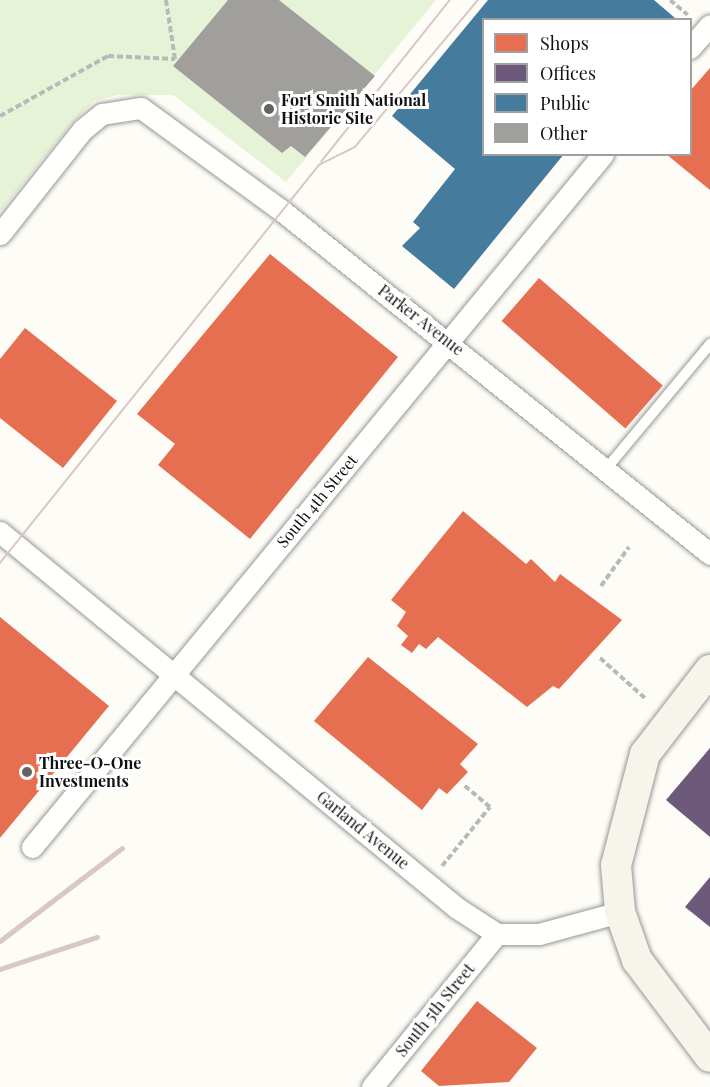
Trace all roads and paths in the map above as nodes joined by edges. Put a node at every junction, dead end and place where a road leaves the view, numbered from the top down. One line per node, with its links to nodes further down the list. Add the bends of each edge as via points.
1 (166, 0): 6 (path, via 175,58 108,56)
2 (670, 0): 3 (path)
3 (689, 16)
4 (710, 25): 5 (street)
5 (692, 46)
6 (0, 116)
7 (601, 156): 9 (street, South 4th Street)
8 (0, 234): 9 (street, Parker Avenue, via 82,130 121,107 141,108 159,117)
9 (449, 342): 11 (street, Parker Avenue); 18 (street, South 4th Street)
10 (710, 344): 11 (lane)
11 (606, 469): 14 (street, Parker Avenue)
12 (0, 532): 18 (street, Garland Avenue)
13 (629, 547): 15 (path)
14 (710, 554)
15 (601, 585)
16 (600, 658): 19 (path)
17 (710, 670): 23 (main road, via 645,754 635,778 616,865)
18 (173, 676): 21 (street, South 4th Street); 24 (street, Garland Avenue)
19 (646, 699)
20 (465, 786): 22 (path, via 490,807)
21 (32, 847)
22 (441, 866)
23 (620, 912): 24 (street, via 539,934); 25 (main road, via 637,960)
24 (497, 934): 26 (street, South 5th Street)
25 (710, 1057)
26 (372, 1087)

